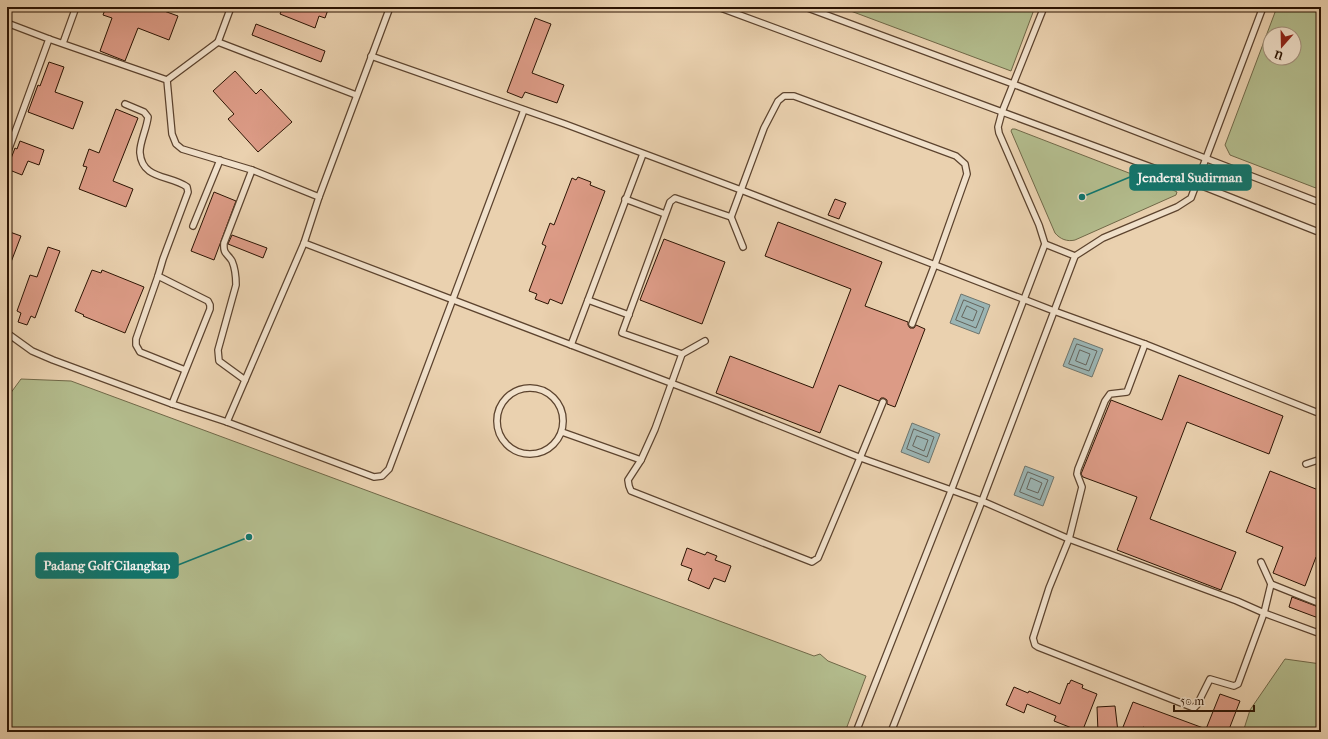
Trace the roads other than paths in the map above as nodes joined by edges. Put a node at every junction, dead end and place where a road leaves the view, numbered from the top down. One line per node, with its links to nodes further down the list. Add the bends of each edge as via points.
1 (76, 7): 11 (lane)
2 (231, 7): 10 (lane)
3 (390, 7): 12 (lane)
4 (718, 7): 18 (lane)
5 (805, 7): 14 (lane)
6 (1044, 7): 14 (lane)
7 (1263, 7): 21 (lane)
8 (7, 23): 9 (lane)
9 (49, 39): 11 (lane); 19 (lane)
10 (218, 42): 13 (lane); 15 (lane)
11 (63, 43): 13 (lane)
12 (371, 56): 15 (lane); 17 (lane)
13 (167, 80): 22 (lane, via 172,134 176,144 182,149)
14 (1013, 84): 18 (lane); 21 (lane)
15 (356, 95): 26 (lane)
16 (125, 104): 38 (lane, via 144,112 148,117 140,153 145,168 184,185 188,192)
17 (524, 110): 20 (lane); 41 (lane)
18 (1002, 112): 24 (lane); 34 (lane, via 999,133)
19 (7, 154)
20 (643, 154): 25 (lane); 27 (lane)
21 (1206, 159): 24 (lane); 28 (lane)
22 (220, 160): 23 (lane); 31 (lane)
23 (252, 170): 26 (lane); 51 (lane, via 224,243 224,252 232,261 236,275 236,285 218,350 219,361)
24 (1197, 184): 32 (lane); 36 (lane, via 1191,198 1186,202 1103,238)
25 (742, 190): 30 (lane); 37 (lane); 37 (lane, via 764,128 778,101 784,96 794,96 956,156 965,164 967,174)
26 (319, 197): 33 (lane)
27 (625, 199): 29 (lane); 40 (lane)
28 (1321, 203)
29 (665, 214): 30 (lane, via 670,202 675,198); 43 (lane)
30 (731, 217): 35 (lane)
31 (193, 226)
32 (1321, 233)
33 (304, 242): 41 (lane); 51 (lane)
34 (1045, 244): 36 (lane); 39 (lane)
35 (743, 247)
36 (1075, 256): 42 (lane)
37 (935, 264): 39 (lane); 44 (lane)
38 (158, 276): 50 (lane, via 136,339 136,346 140,352); 50 (lane, via 208,301 210,305)
39 (1024, 299): 42 (lane); 62 (lane)
40 (588, 300): 43 (lane); 48 (lane)
41 (452, 301): 48 (lane); 56 (lane, via 389,470 382,476 374,477)
42 (1054, 310): 47 (lane); 63 (lane)
43 (629, 315): 49 (lane, via 622,334)
44 (912, 324)
45 (7, 333): 54 (lane, via 32,351)
46 (705, 342): 49 (lane)
47 (1145, 344): 55 (lane); 64 (lane, via 1127,392 1110,394 1105,401 1078,469 1077,474 1082,486)
48 (571, 345): 52 (lane)
49 (682, 354): 52 (lane)
50 (185, 370): 54 (lane)
51 (245, 380): 56 (lane)
52 (670, 384): 58 (lane); 60 (lane)
53 (883, 402): 58 (lane)
54 (172, 404): 56 (lane)
55 (1321, 414)
56 (227, 422)
57 (562, 432): 57 (lane, via 556,442 546,450 534,454 522,453 511,448 502,439 497,428 497,415 509,394 520,388 544,390 554,397 561,408 564,420); 60 (lane)
58 (861, 458): 60 (lane, via 818,558 812,562 631,491 628,480); 62 (lane)
59 (1321, 459): 61 (lane)
60 (640, 460)
61 (1306, 464)
62 (951, 491): 63 (lane); 70 (lane)
63 (982, 501): 64 (lane); 71 (lane)
64 (1069, 539): 68 (lane); 68 (lane, via 1032,638 1035,645 1191,708 1197,705 1210,679 1234,686 1238,684)
65 (1261, 562): 66 (lane)
66 (1271, 584): 67 (lane); 68 (lane)
67 (1321, 604)
68 (1264, 613): 69 (lane)
69 (1321, 634)
70 (856, 732)
71 (891, 732)

